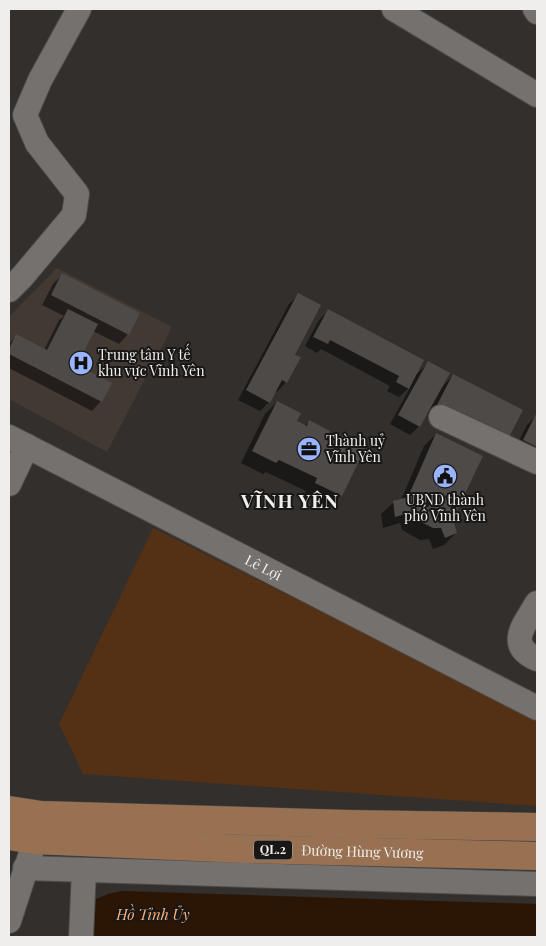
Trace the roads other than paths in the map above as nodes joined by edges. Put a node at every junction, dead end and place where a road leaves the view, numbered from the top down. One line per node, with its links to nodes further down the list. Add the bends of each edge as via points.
1 (79, 9): 6 (street, via 40,80 25,115 37,143 77,194 74,215)
2 (394, 9): 5 (street)
3 (535, 9): 4 (street)
4 (537, 12)
5 (537, 95)
6 (9, 290)
7 (442, 417): 9 (street)
8 (18, 441): 10 (street, Lê Lợi); 13 (street, Lê Lợi)
9 (537, 462)
10 (9, 484)
11 (537, 603): 12 (street, via 519,634 521,648)
12 (537, 659)
13 (537, 708)
14 (9, 810): 15 (main road, Đường Hùng Vương / QL.2, via 42,815)
15 (537, 827)
16 (9, 836): 17 (main road, Đường Hùng Vương / QL.2)
17 (35, 840): 18 (main road, Đường Hùng Vương / QL.2); 19 (street)
18 (537, 856)
19 (25, 868): 20 (street); 22 (street)
20 (84, 870): 21 (street); 23 (street)
21 (537, 884)
22 (9, 921)
23 (81, 937)

